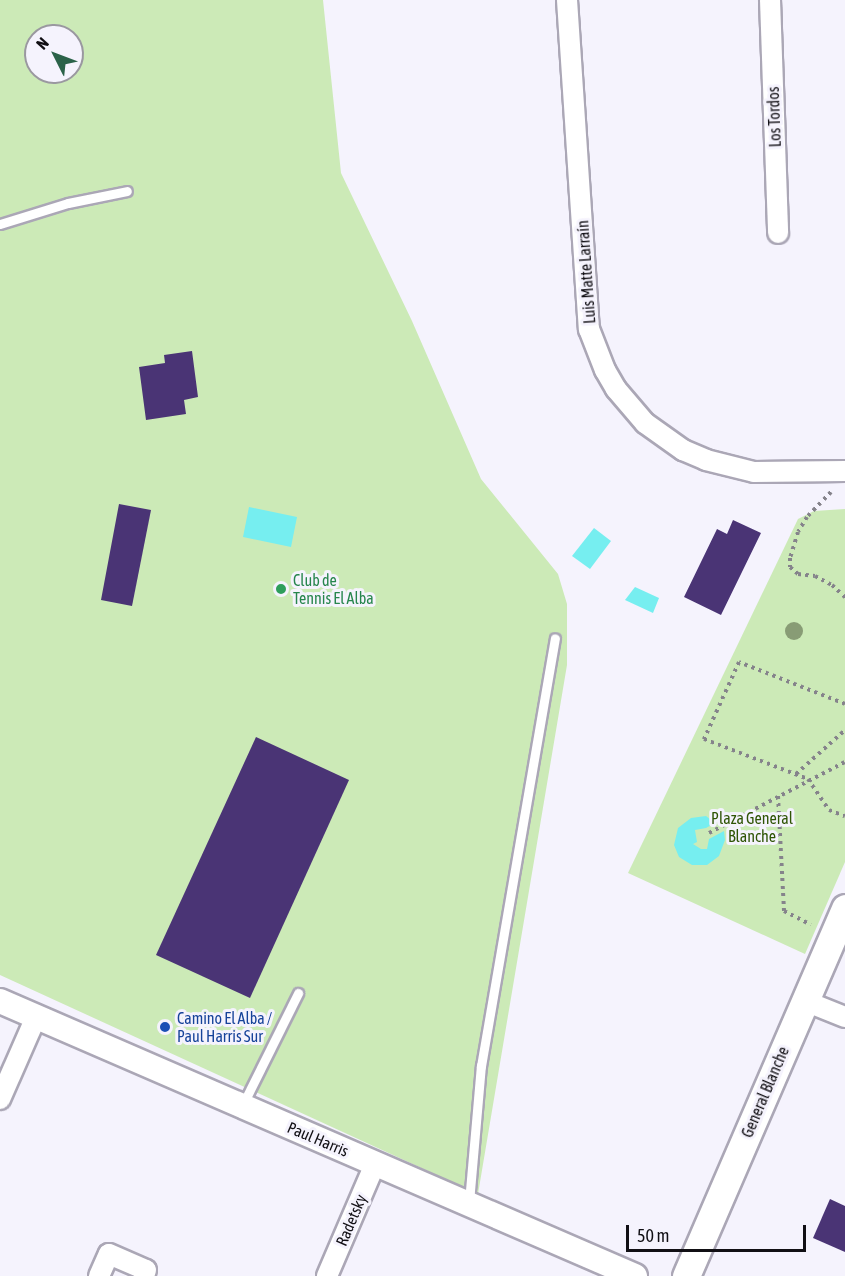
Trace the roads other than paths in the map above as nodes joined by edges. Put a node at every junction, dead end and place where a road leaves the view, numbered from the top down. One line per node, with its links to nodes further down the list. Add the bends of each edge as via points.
1 (567, 0): 6 (street, Luis Matte Larraín, via 589,329 610,380 645,423 683,450 706,460 754,472)
2 (770, 0): 5 (street, Los Tordos)
3 (126, 191): 4 (lane, via 68,203)
4 (0, 224)
5 (778, 233)
6 (845, 471)
7 (555, 638): 17 (lane, via 482,1066)
8 (845, 908): 10 (main road, General Blanche)
9 (298, 993): 15 (lane)
10 (805, 1000): 13 (street); 22 (main road, General Blanche)
11 (0, 1001): 12 (street, Paul Harris)
12 (36, 1017): 14 (street); 15 (street, Paul Harris)
13 (845, 1017)
14 (0, 1099)
15 (242, 1106): 16 (street, Paul Harris)
16 (375, 1164): 17 (street, Paul Harris); 20 (street, Radetsky)
17 (469, 1204): 21 (street, Paul Harris)
18 (99, 1276): 19 (street, via 109,1254 146,1270)
19 (144, 1276)
20 (327, 1276)
21 (635, 1276)
22 (686, 1276)

